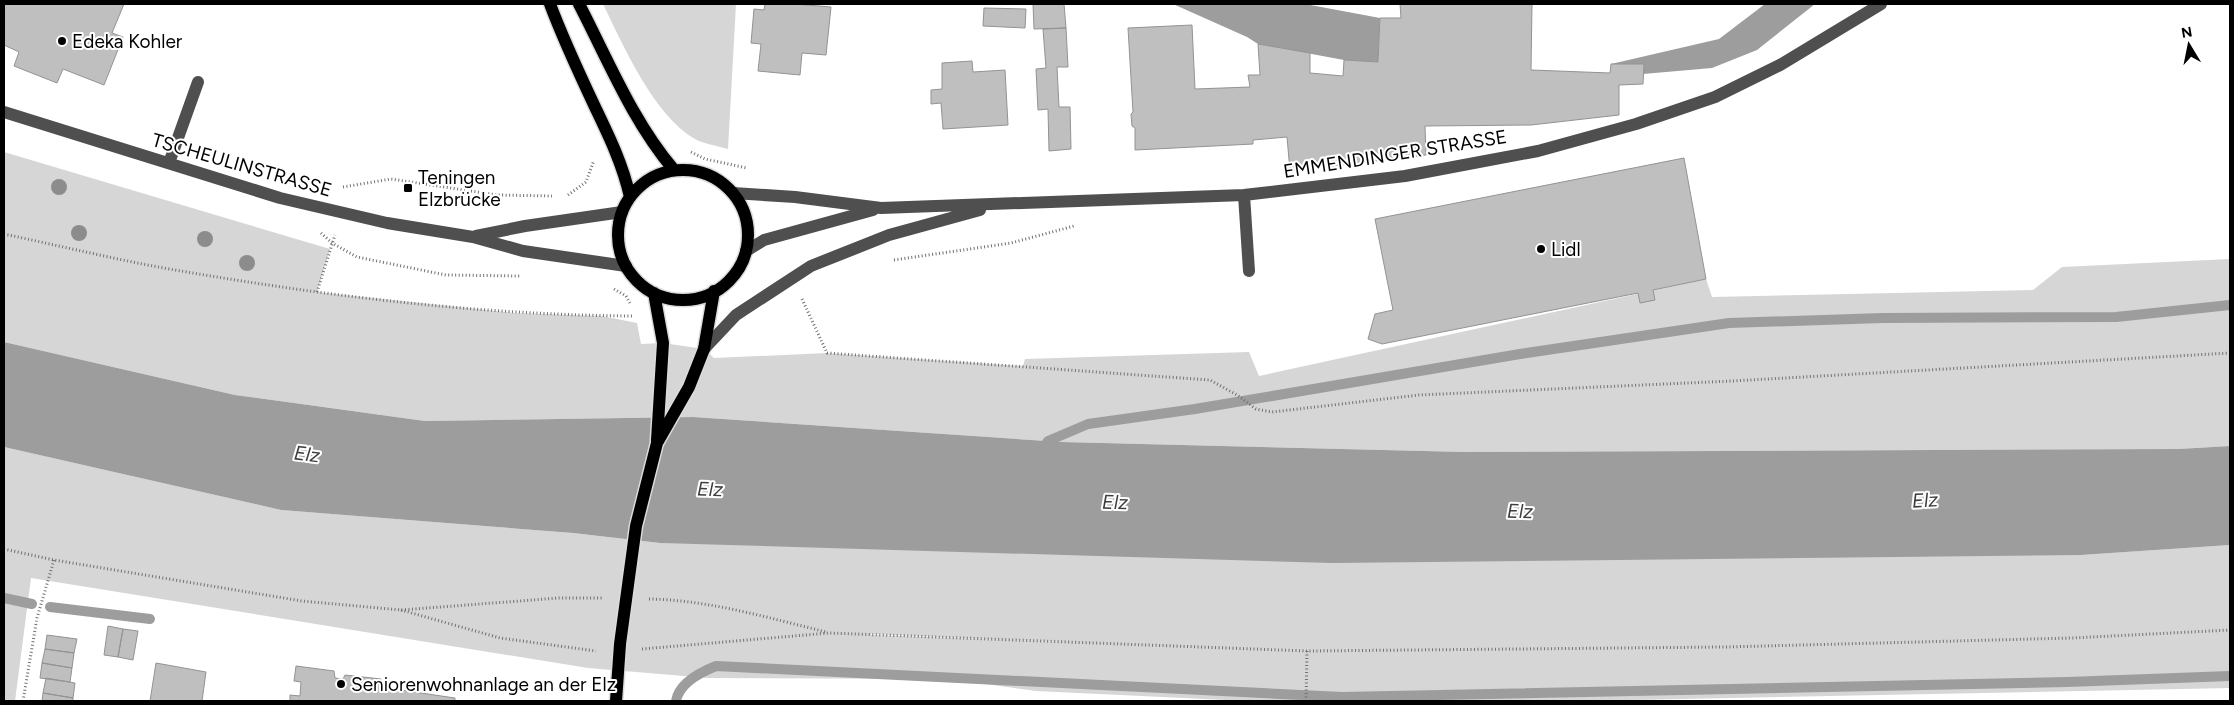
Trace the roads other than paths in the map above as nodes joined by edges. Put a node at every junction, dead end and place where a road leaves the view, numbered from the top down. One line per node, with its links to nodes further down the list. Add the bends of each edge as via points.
1 (550, 4): 10 (main road, via 626,177)
2 (579, 4): 7 (main road, via 643,128)
3 (1881, 4): 9 (street, EMMENDINGER STRASSE, via 1780,65 1715,97 1636,124 1538,151 1405,176)
4 (198, 82): 6 (street)
5 (4, 112): 6 (street, TSCHEULINSTRASSE)
6 (169, 163): 14 (street, TSCHEULINSTRASSE, via 280,198 341,213)
7 (674, 170): 8 (main road, via 707,174); 10 (main road, via 642,184)
8 (733, 193): 12 (street, EMMENDINGER STRASSE); 15 (main road, via 745,213 748,232)
9 (1244, 195): 11 (street, EMMENDINGER STRASSE); 17 (street)
10 (630, 197): 13 (main road)
11 (1002, 204): 12 (street, EMMENDINGER STRASSE); 20 (street, via 889,235 811,266 736,315)
12 (881, 208): 15 (street, EMMENDINGER STRASSE, via 764,240)
13 (622, 212): 14 (street, TSCHEULINSTRASSE); 16 (main road, via 619,248)
14 (473, 237): 16 (street, TSCHEULINSTRASSE, via 523,251)
15 (746, 252): 18 (main road, via 740,266)
16 (626, 266): 19 (main road, via 641,284)
17 (1249, 271)
18 (714, 292): 19 (main road, via 686,300); 20 (main road)
19 (654, 293): 21 (main road, via 663,343)
20 (704, 349): 21 (main road, via 688,388)
21 (657, 443): 22 (main road, bridge, via 636,526)
22 (616, 701)

